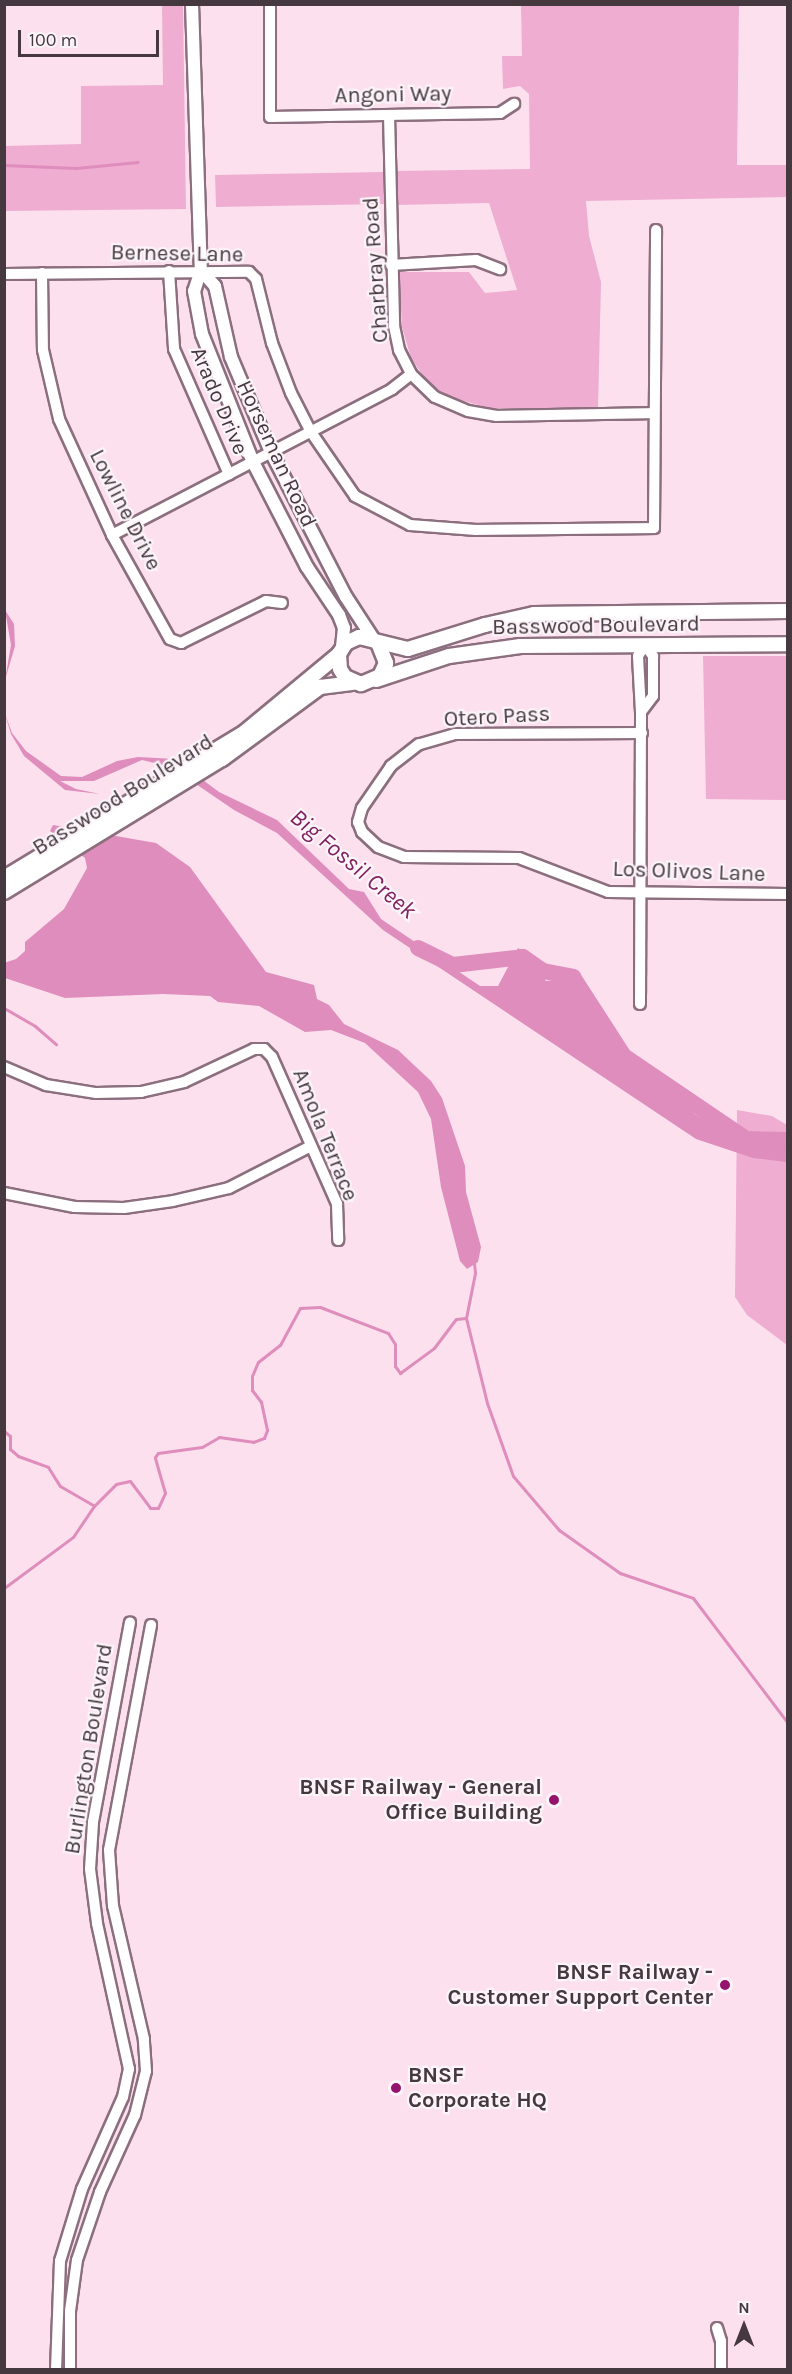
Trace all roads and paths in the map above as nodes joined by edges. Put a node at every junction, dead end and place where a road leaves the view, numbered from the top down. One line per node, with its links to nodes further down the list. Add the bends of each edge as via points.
1 (192, 4): 8 (street, Horseman Road)
2 (270, 4): 4 (street, Angoni Way, via 270,117)
3 (514, 104): 4 (street, Angoni Way, via 500,113)
4 (389, 115): 6 (street, Charbray Road)
5 (656, 230): 13 (street)
6 (392, 264): 7 (street, via 476,260); 12 (street, Charbray Road, via 394,326 399,350)
7 (500, 269)
8 (201, 270): 9 (street, Bernese Lane); 14 (street, Bernese Lane, via 245,271 254,275 272,343); 15 (street, Horseman Road, via 215,286 231,357); 16 (street, Horseman Road, via 194,291 202,334)
9 (169, 271): 10 (street, Bernese Lane); 17 (street, Arado Drive, via 174,349)
10 (42, 273): 11 (street, Bernese Lane); 18 (street, Lowline Drive, via 44,350 59,419)
11 (4, 274)
12 (411, 374): 13 (street, Charbray Road, via 435,397 468,411 497,416); 14 (street, via 392,389)
13 (654, 413): 14 (street, via 654,528 476,530 410,525 355,496)
14 (310, 432): 15 (street)
15 (271, 452): 16 (street); 21 (street, Horseman Road, via 346,597)
16 (253, 462): 17 (street); 24 (street, Horseman Road, via 307,567 339,615 344,628)
17 (229, 474): 18 (street)
18 (112, 535): 19 (street, Lowline Drive, via 175,642 182,643 266,601)
19 (282, 603)
20 (788, 611): 21 (main road, Basswood Boulevard, via 534,614 412,649)
21 (376, 642): 24 (main road, via 354,638); 25 (main road, via 386,663)
22 (788, 644): 23 (main road, Basswood Boulevard)
23 (645, 645): 25 (main road, Basswood Boulevard, via 485,650 435,660); 27 (street, via 638,656); 28 (street, via 653,656)
24 (341, 651): 26 (main road, via 340,669); 31 (main road, Basswood Boulevard)
25 (374, 681): 26 (main road)
26 (354, 683): 31 (main road, Basswood Boulevard, via 320,687)
27 (638, 688): 28 (street); 29 (street)
28 (653, 688): 29 (street, via 653,696)
29 (641, 712): 30 (street)
30 (642, 733): 32 (street, Otero Pass, via 454,734 419,744 391,766 362,808); 36 (street)
31 (217, 756): 33 (main road, Basswood Boulevard)
32 (358, 822): 36 (street, Los Olivos Lane, via 362,832 378,847 404,857 519,858 608,892)
33 (43, 863): 34 (main road, Basswood Boulevard); 35 (main road, Basswood Boulevard)
34 (4, 878)
35 (4, 892)
36 (641, 893): 37 (street, Los Olivos Lane); 38 (street)
37 (788, 894)
38 (640, 1004)
39 (4, 1067): 40 (street, Amola Terrace, via 46,1085 96,1094 141,1092 184,1082 254,1049 264,1049 273,1058)
40 (311, 1146): 41 (street, via 229,1188 173,1201 124,1208 75,1207); 42 (street, Amola Terrace, via 337,1204)
41 (4, 1193)
42 (338, 1240)
43 (130, 1622): 45 (street, Burlington Boulevard)
44 (151, 1625): 46 (street, Burlington Boulevard)
45 (117, 1695): 46 (street); 47 (street, Burlington Boulevard)
46 (136, 1700): 48 (street, Burlington Boulevard)
47 (103, 1770): 48 (street); 50 (street, Burlington Boulevard, via 90,1869)
48 (121, 1772): 49 (street, Burlington Boulevard, via 112,1823 109,1876)
49 (122, 1949): 50 (street); 52 (street, Burlington Boulevard, via 144,2039)
50 (105, 1956): 51 (street, Burlington Boulevard, via 129,2069)
51 (126, 2086): 52 (street); 53 (street, Burlington Boulevard)
52 (143, 2089): 54 (street, Burlington Boulevard)
53 (76, 2204): 54 (street); 56 (street, Burlington Boulevard, via 60,2261)
54 (91, 2214): 57 (street, Burlington Boulevard, via 75,2275)
55 (717, 2328): 58 (street)
56 (56, 2370)
57 (69, 2370)
58 (722, 2370)

